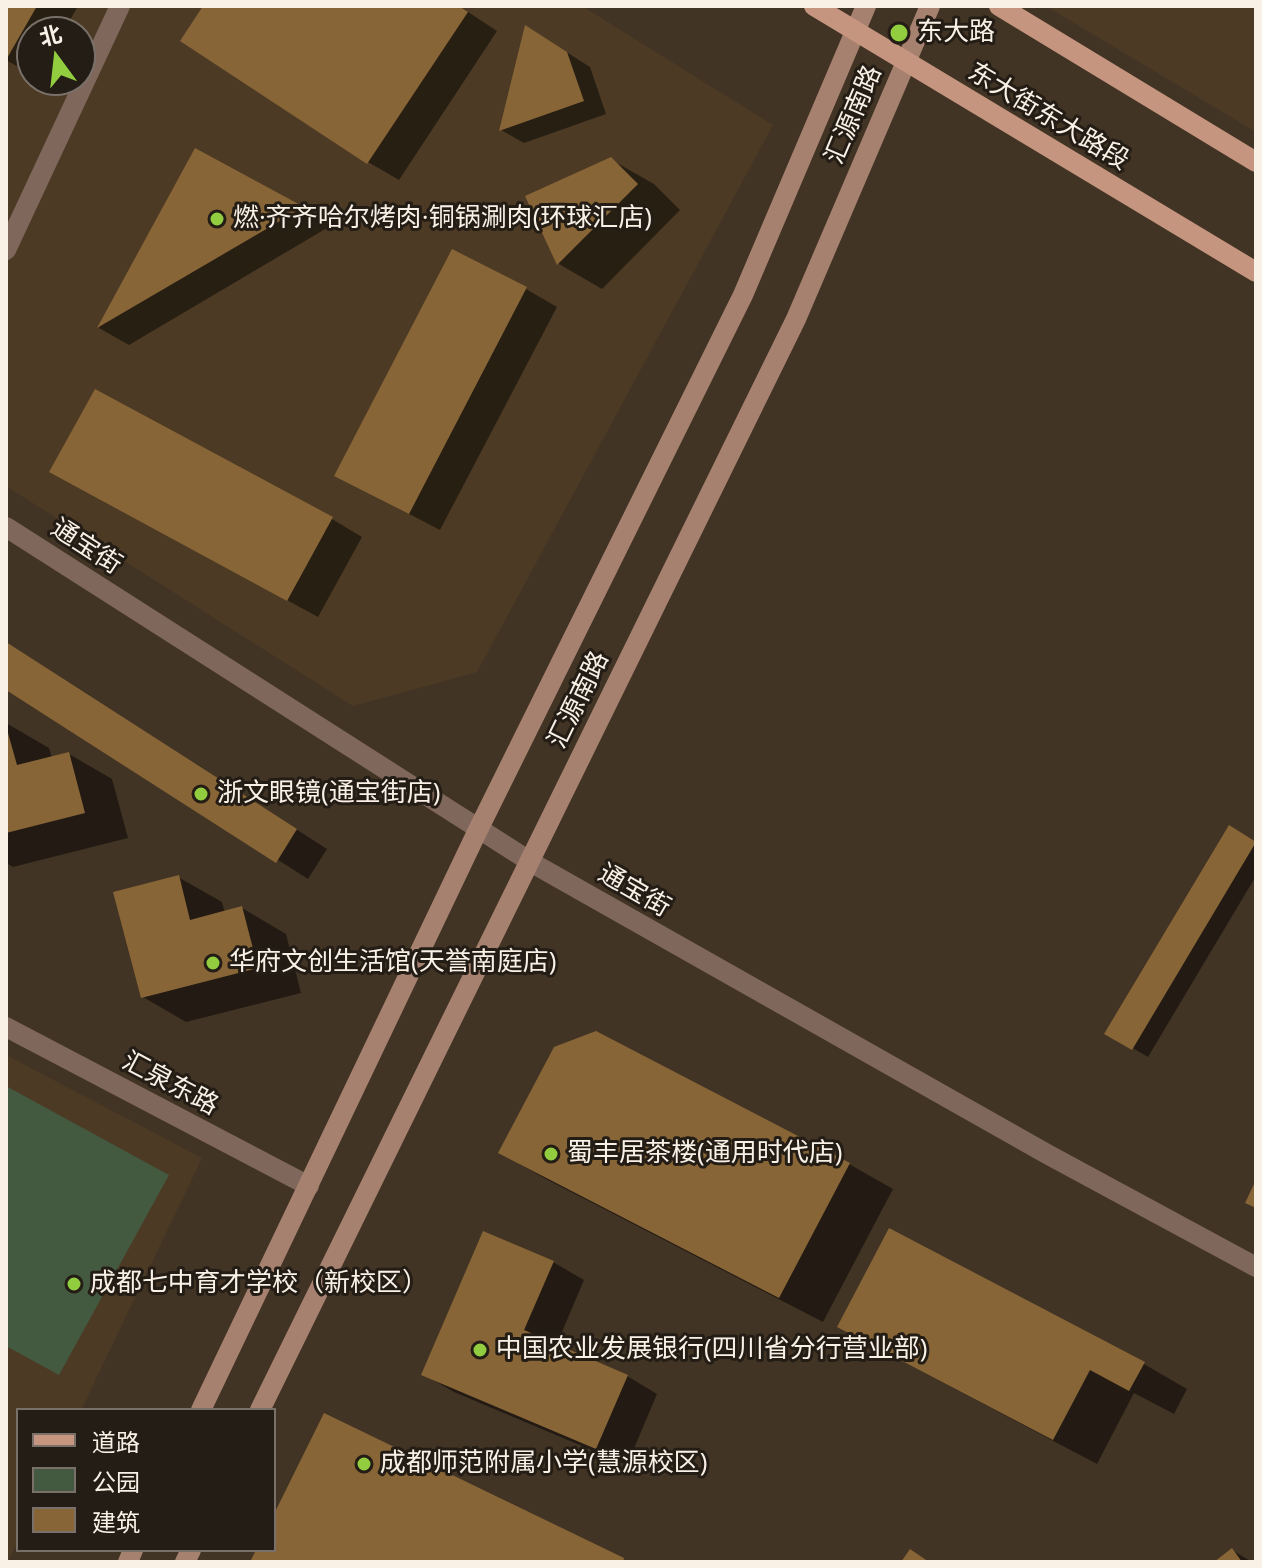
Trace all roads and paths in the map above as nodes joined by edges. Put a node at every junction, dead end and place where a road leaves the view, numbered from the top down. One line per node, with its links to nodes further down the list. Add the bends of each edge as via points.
1 (120, 6): 9 (street)
2 (814, 6): 6 (main road, 东大街东大路段)
3 (866, 6): 6 (street, 汇源南路)
4 (930, 6): 7 (street, 汇源南路)
5 (999, 6): 8 (main road)
6 (855, 31): 7 (main road, 东大街东大路段); 12 (street, 汇源南路, via 743,295)
7 (906, 61): 10 (main road, 东大街东大路段); 13 (street, 汇源南路, via 796,319)
8 (1256, 162)
9 (6, 250)
10 (1256, 272)
11 (6, 527): 12 (street, 通宝街)
12 (478, 830): 13 (street, 通宝街); 15 (street, 汇源南路)
13 (528, 860): 16 (street, 通宝街); 18 (street, 汇源南路)
14 (6, 1027): 15 (street, 汇泉东路)
15 (309, 1186): 17 (street, 汇源南路)
16 (1256, 1267)
17 (202, 1408)
18 (261, 1408)

